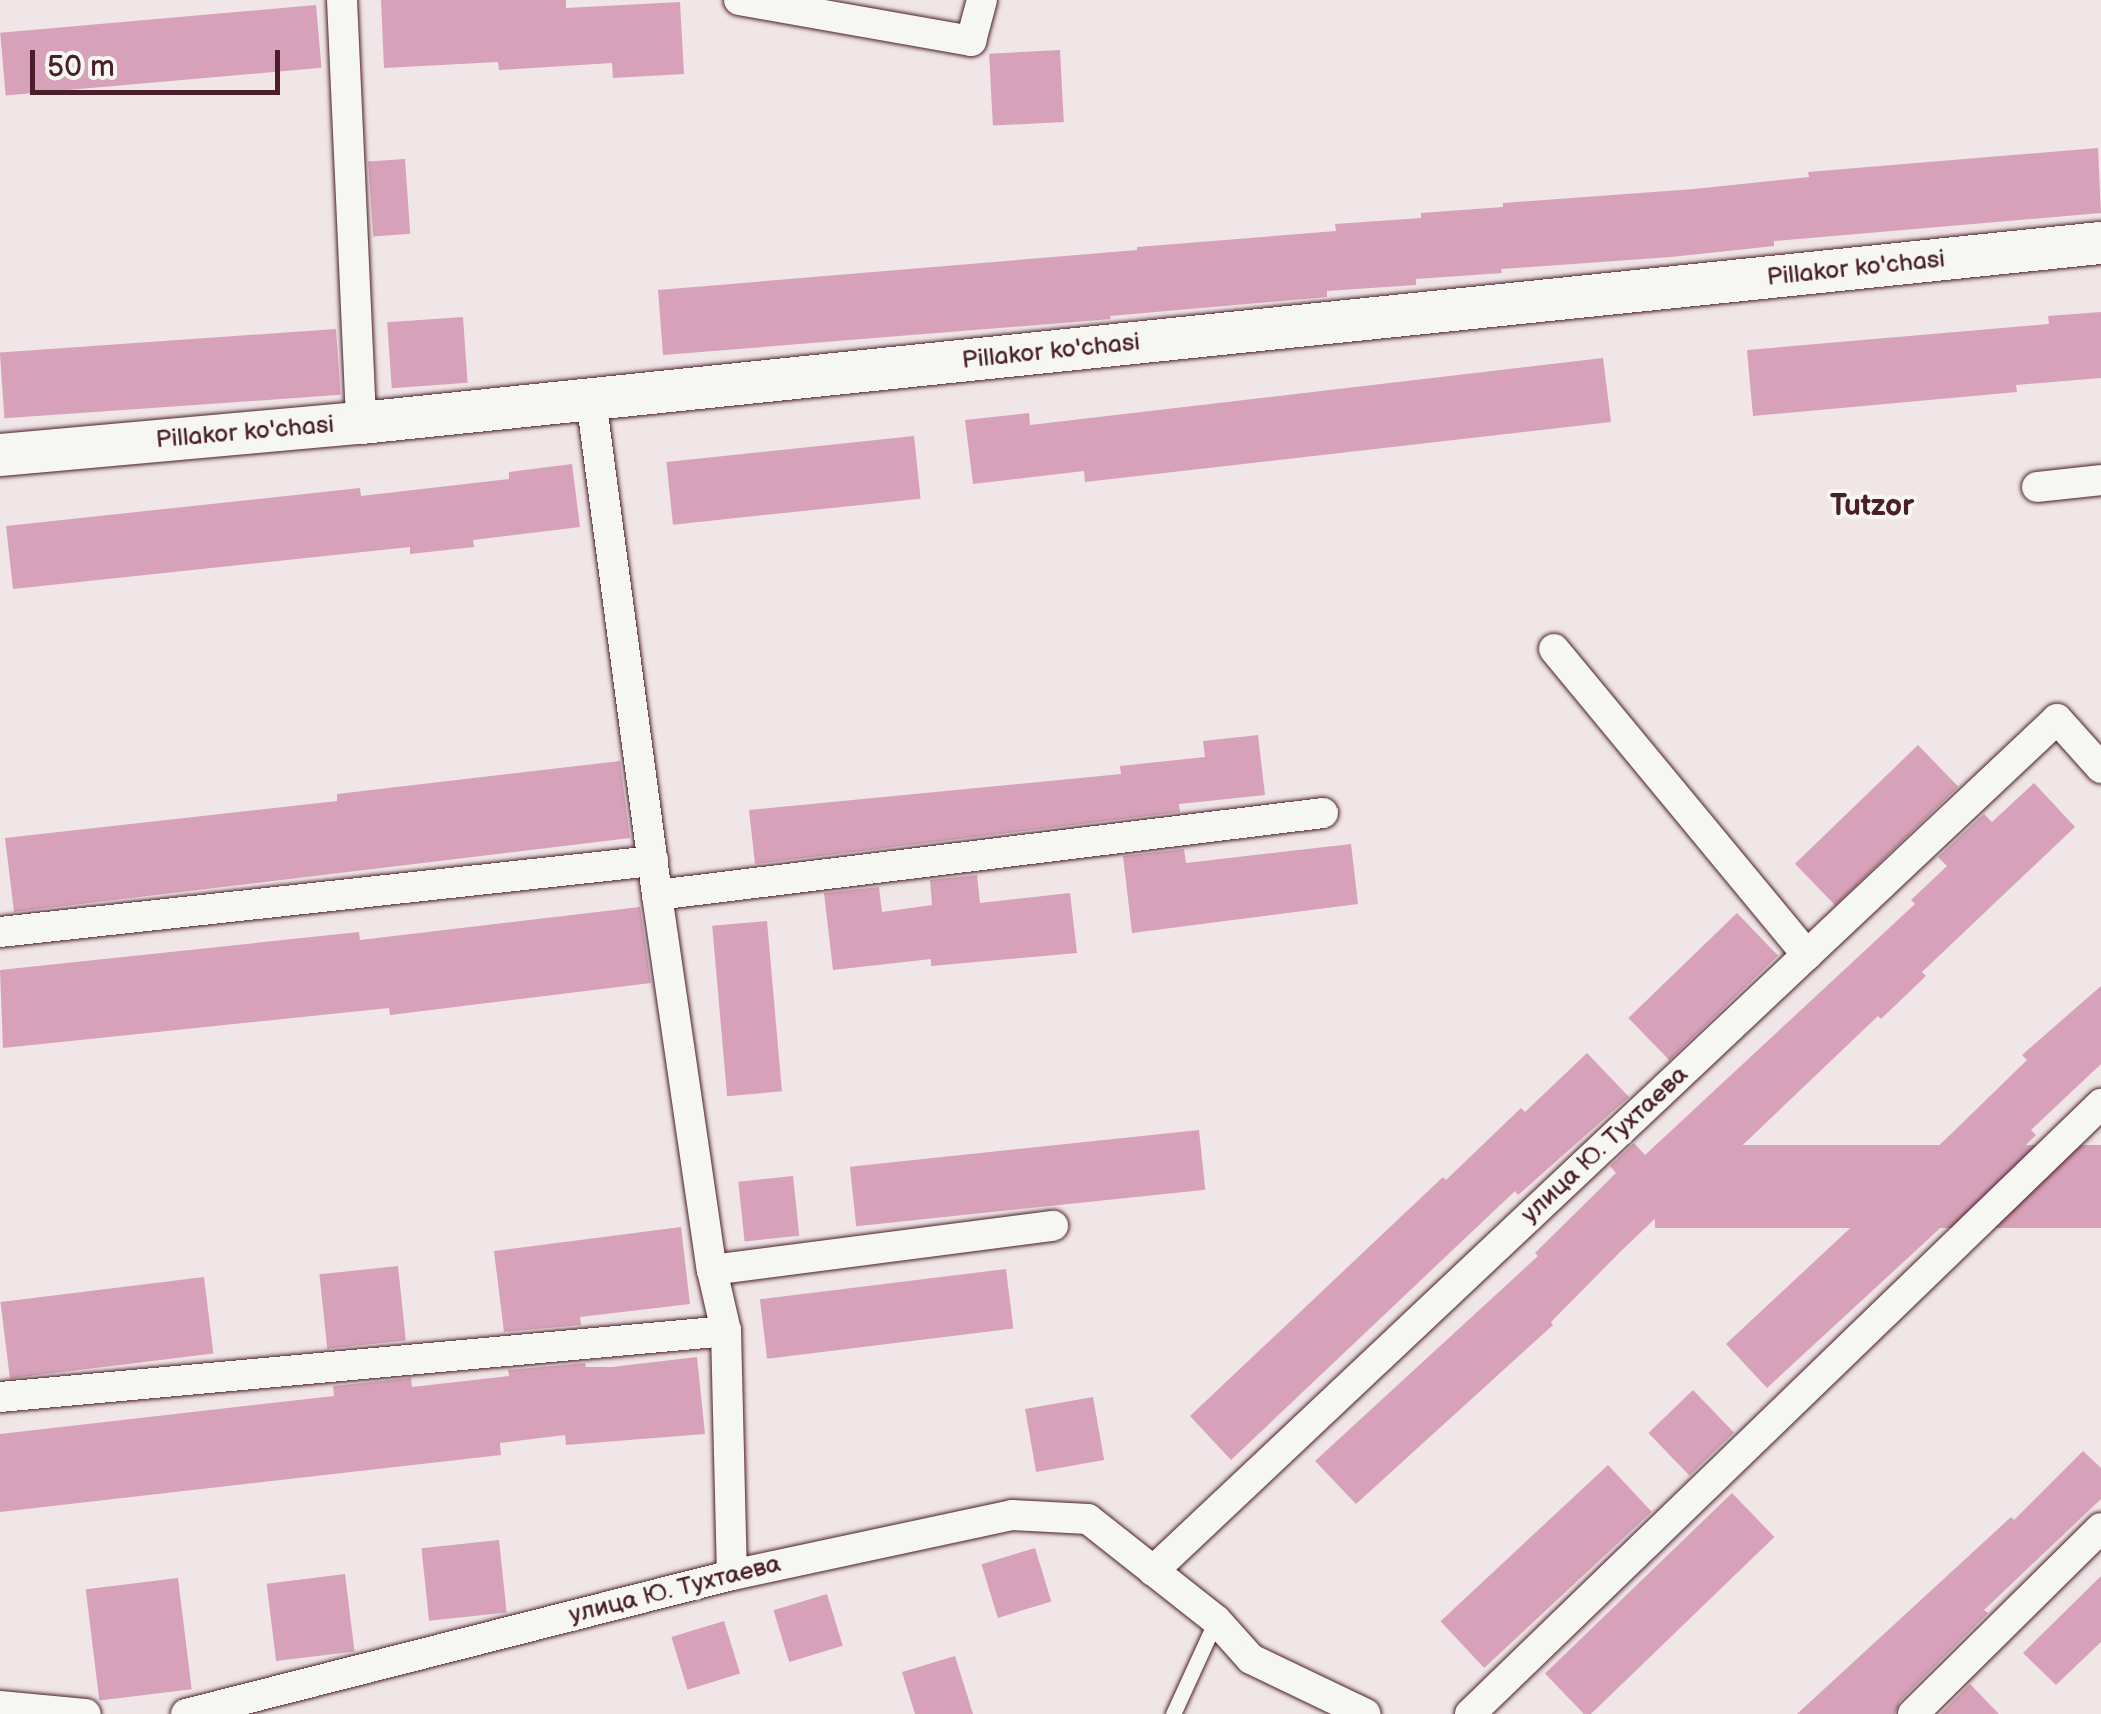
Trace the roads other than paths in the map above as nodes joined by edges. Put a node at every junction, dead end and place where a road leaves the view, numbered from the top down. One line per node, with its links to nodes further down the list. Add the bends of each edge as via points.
1 (342, 0): 6 (street)
2 (739, 0): 3 (street, via 971,41)
3 (982, 0)
4 (2101, 244): 5 (street, Pillakor ko'chasi)
5 (591, 399): 6 (street, Pillakor ko'chasi); 13 (street)
6 (361, 423): 7 (street, Pillakor ko'chasi)
7 (0, 455)
8 (2101, 480): 9 (street)
9 (2037, 487)
10 (1554, 649): 16 (street)
11 (2101, 768): 16 (street, улица Ю. Тухтаева, via 2056,719)
12 (1323, 813): 14 (street)
13 (653, 860): 14 (street); 15 (street)
14 (657, 895): 19 (street)
15 (0, 932)
16 (1807, 955): 23 (street, улица Ю. Тухтаева)
17 (2101, 1104): 31 (street)
18 (1053, 1226): 19 (street)
19 (712, 1270): 20 (street)
20 (726, 1331): 21 (street); 24 (street)
21 (0, 1396)
22 (2101, 1528): 32 (street)
23 (1154, 1571): 24 (street, улица Ю. Тухтаева, via 1088,1520 1012,1515); 25 (street, улица Ю. Тухтаева)
24 (732, 1574): 28 (street, улица Ю. Тухтаева)
25 (1216, 1620): 29 (lane); 30 (street, улица Ю. Тухтаева, via 1251,1659)
26 (0, 1706): 27 (street)
27 (86, 1714)
28 (186, 1714)
29 (1174, 1714)
30 (1366, 1714)
31 (1470, 1714)
32 (1913, 1714)

